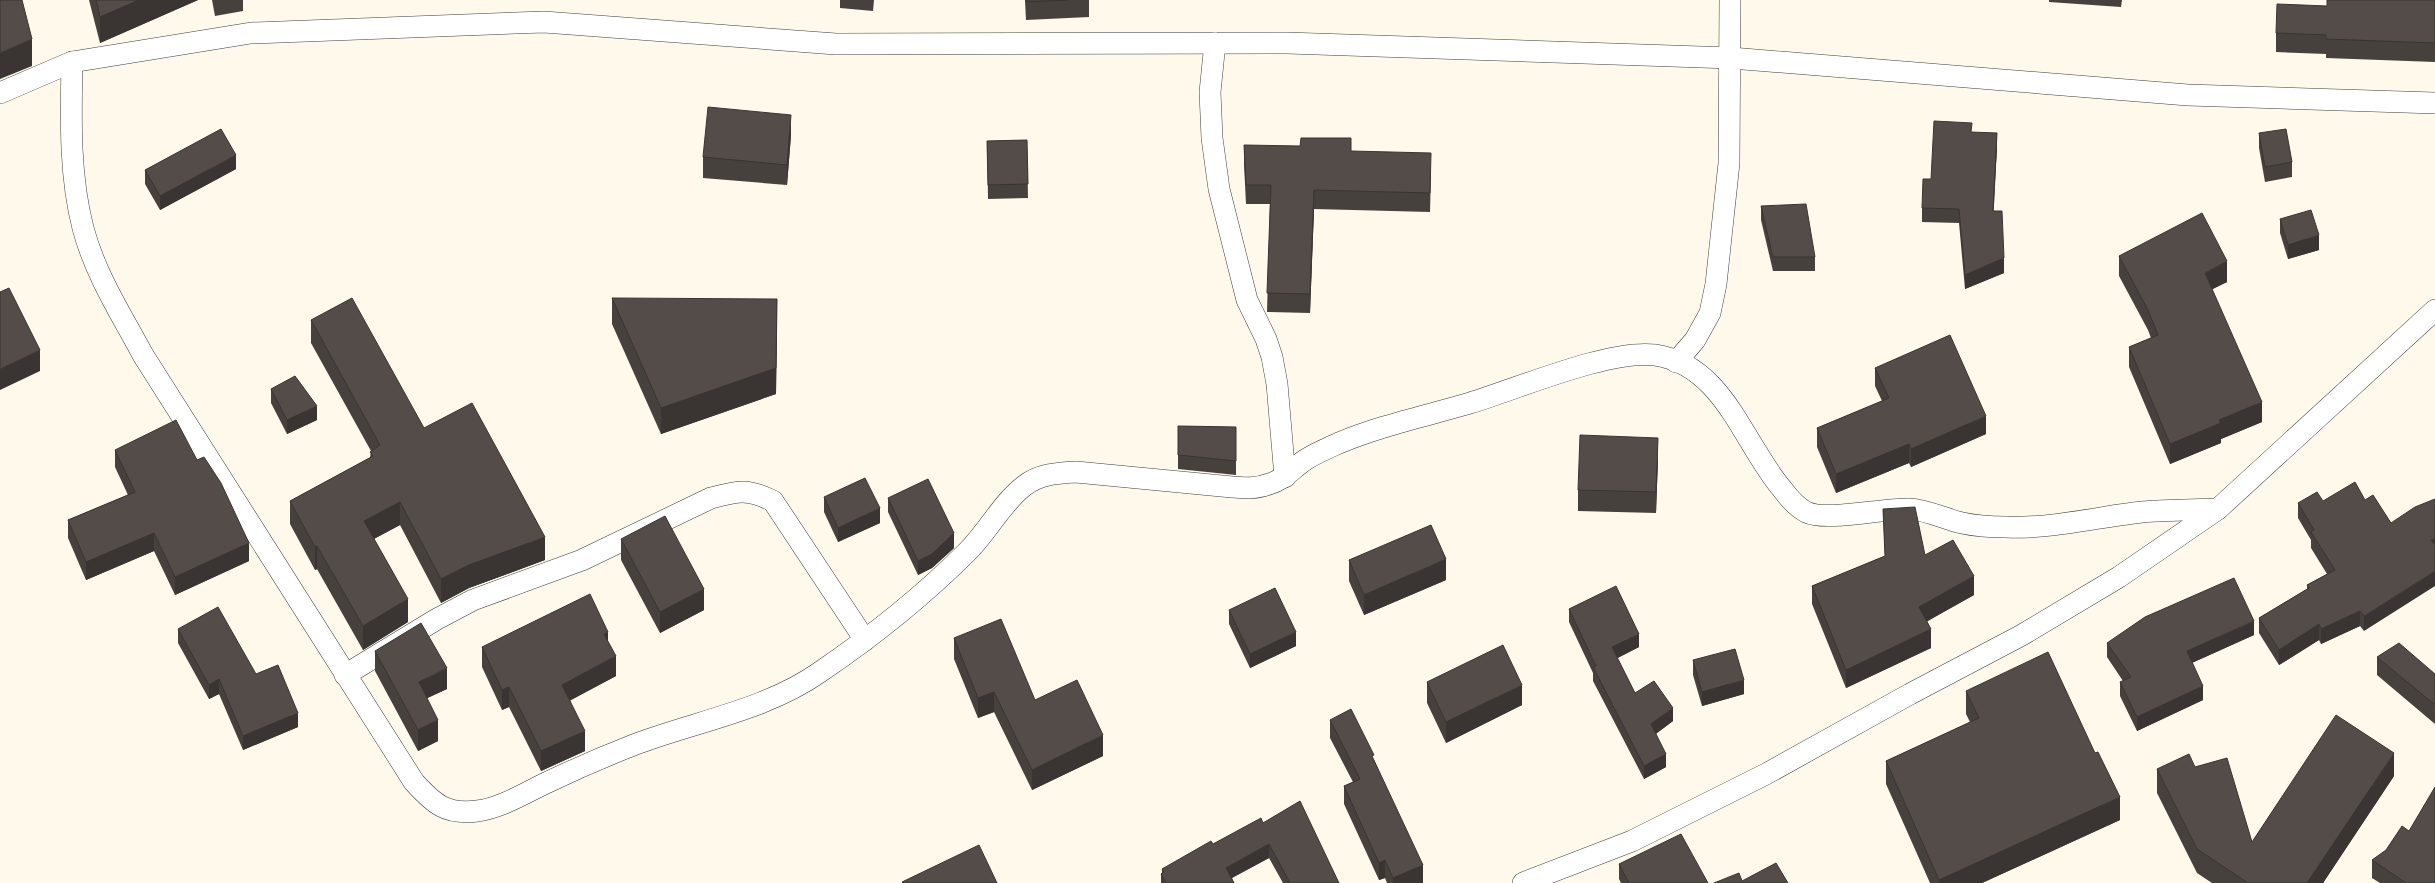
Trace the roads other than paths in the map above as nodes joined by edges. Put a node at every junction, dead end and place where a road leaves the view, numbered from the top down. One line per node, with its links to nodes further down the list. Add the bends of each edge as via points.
1 (1730, 0): 3 (street)
2 (1215, 43): 3 (street); 4 (street, via 836,44 544,22 251,33); 9 (street, via 1210,92 1219,189 1247,300 1272,357)
3 (1731, 58): 6 (street, via 2188,95); 8 (street, via 1730,164 1716,284 1710,313 1695,340)
4 (72, 62): 5 (street); 12 (street, via 74,175 83,228 103,283 143,355)
5 (0, 93)
6 (2435, 103)
7 (2435, 310): 10 (street)
8 (1676, 362): 9 (street, via 1656,355 1633,355 1596,362 1343,441 1305,460); 10 (street, via 1717,391 1770,476 1807,513 1828,516 1913,509 1966,524 2008,528 2144,512)
9 (1285, 477): 11 (street, via 1269,485 1250,488 1076,472 1036,478 1023,486 970,549 934,584)
10 (2218, 509): 13 (street, via 2119,577 2022,635 1766,774 1632,841)
11 (865, 640): 12 (street, via 794,690 635,744 509,801 478,811 454,811 434,804 414,782); 12 (street, via 773,502 756,492 736,492 711,498 555,572 473,600)
12 (345, 675)
13 (1523, 883)

